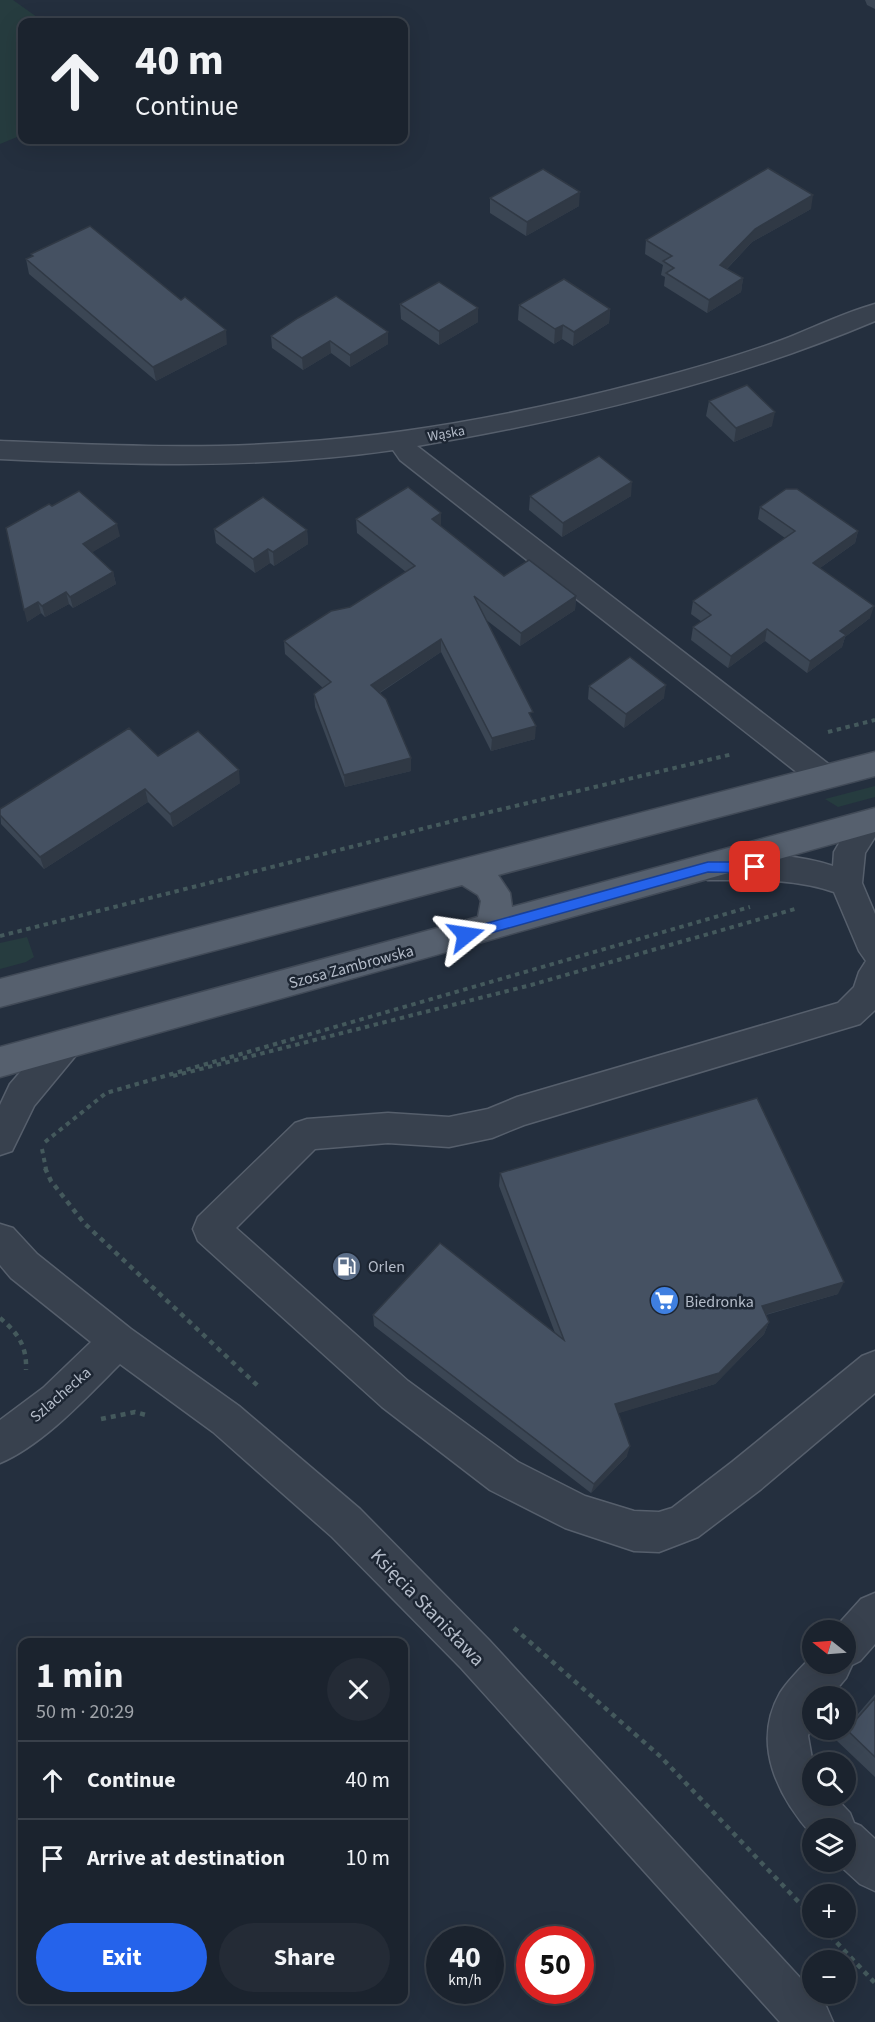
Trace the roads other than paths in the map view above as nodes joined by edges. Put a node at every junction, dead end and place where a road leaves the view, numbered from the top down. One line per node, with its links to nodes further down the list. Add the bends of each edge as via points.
1 (875, 312): 2 (street, Wąska, via 820,336 684,380 549,413)
2 (400, 440): 3 (street, Wąska, via 291,452 176,456); 5 (street, via 410,454)
3 (0, 450)
4 (875, 764): 5 (main road)
5 (824, 777): 8 (main road)
6 (871, 821): 7 (main road, Szosa Zambrowska); 9 (street, via 850,852)
7 (708, 867): 9 (street, via 814,872); 10 (main road, Szosa Zambrowska)
8 (461, 872): 10 (main road, via 484,881 497,899 498,910); 12 (main road)
9 (848, 888): 11 (street)
10 (487, 929): 13 (main road, Szosa Zambrowska)
11 (875, 974): 18 (street, via 864,1002 848,1014 517,1112 492,1123 449,1132 387,1128 307,1134 211,1229 395,1394 504,1476 579,1514 634,1531 659,1532 684,1523)
12 (0, 993)
13 (65, 1044): 14 (main road, Szosa Zambrowska); 15 (street, via 22,1095)
14 (0, 1062)
15 (0, 1140)
16 (0, 1240): 17 (street, Księcia Stanisława, via 24,1266)
17 (118, 1341): 19 (street, Szlachecka, via 56,1401); 26 (street, Księcia Stanisława, via 226,1419 346,1523 475,1654)
18 (875, 1369)
19 (0, 1444)
20 (875, 1613): 21 (street)
21 (856, 1635)
22 (823, 1674): 23 (street, via 795,1707 788,1736 792,1769)
23 (826, 1818)
24 (856, 1851): 25 (street)
25 (875, 1869)
26 (810, 2022)

